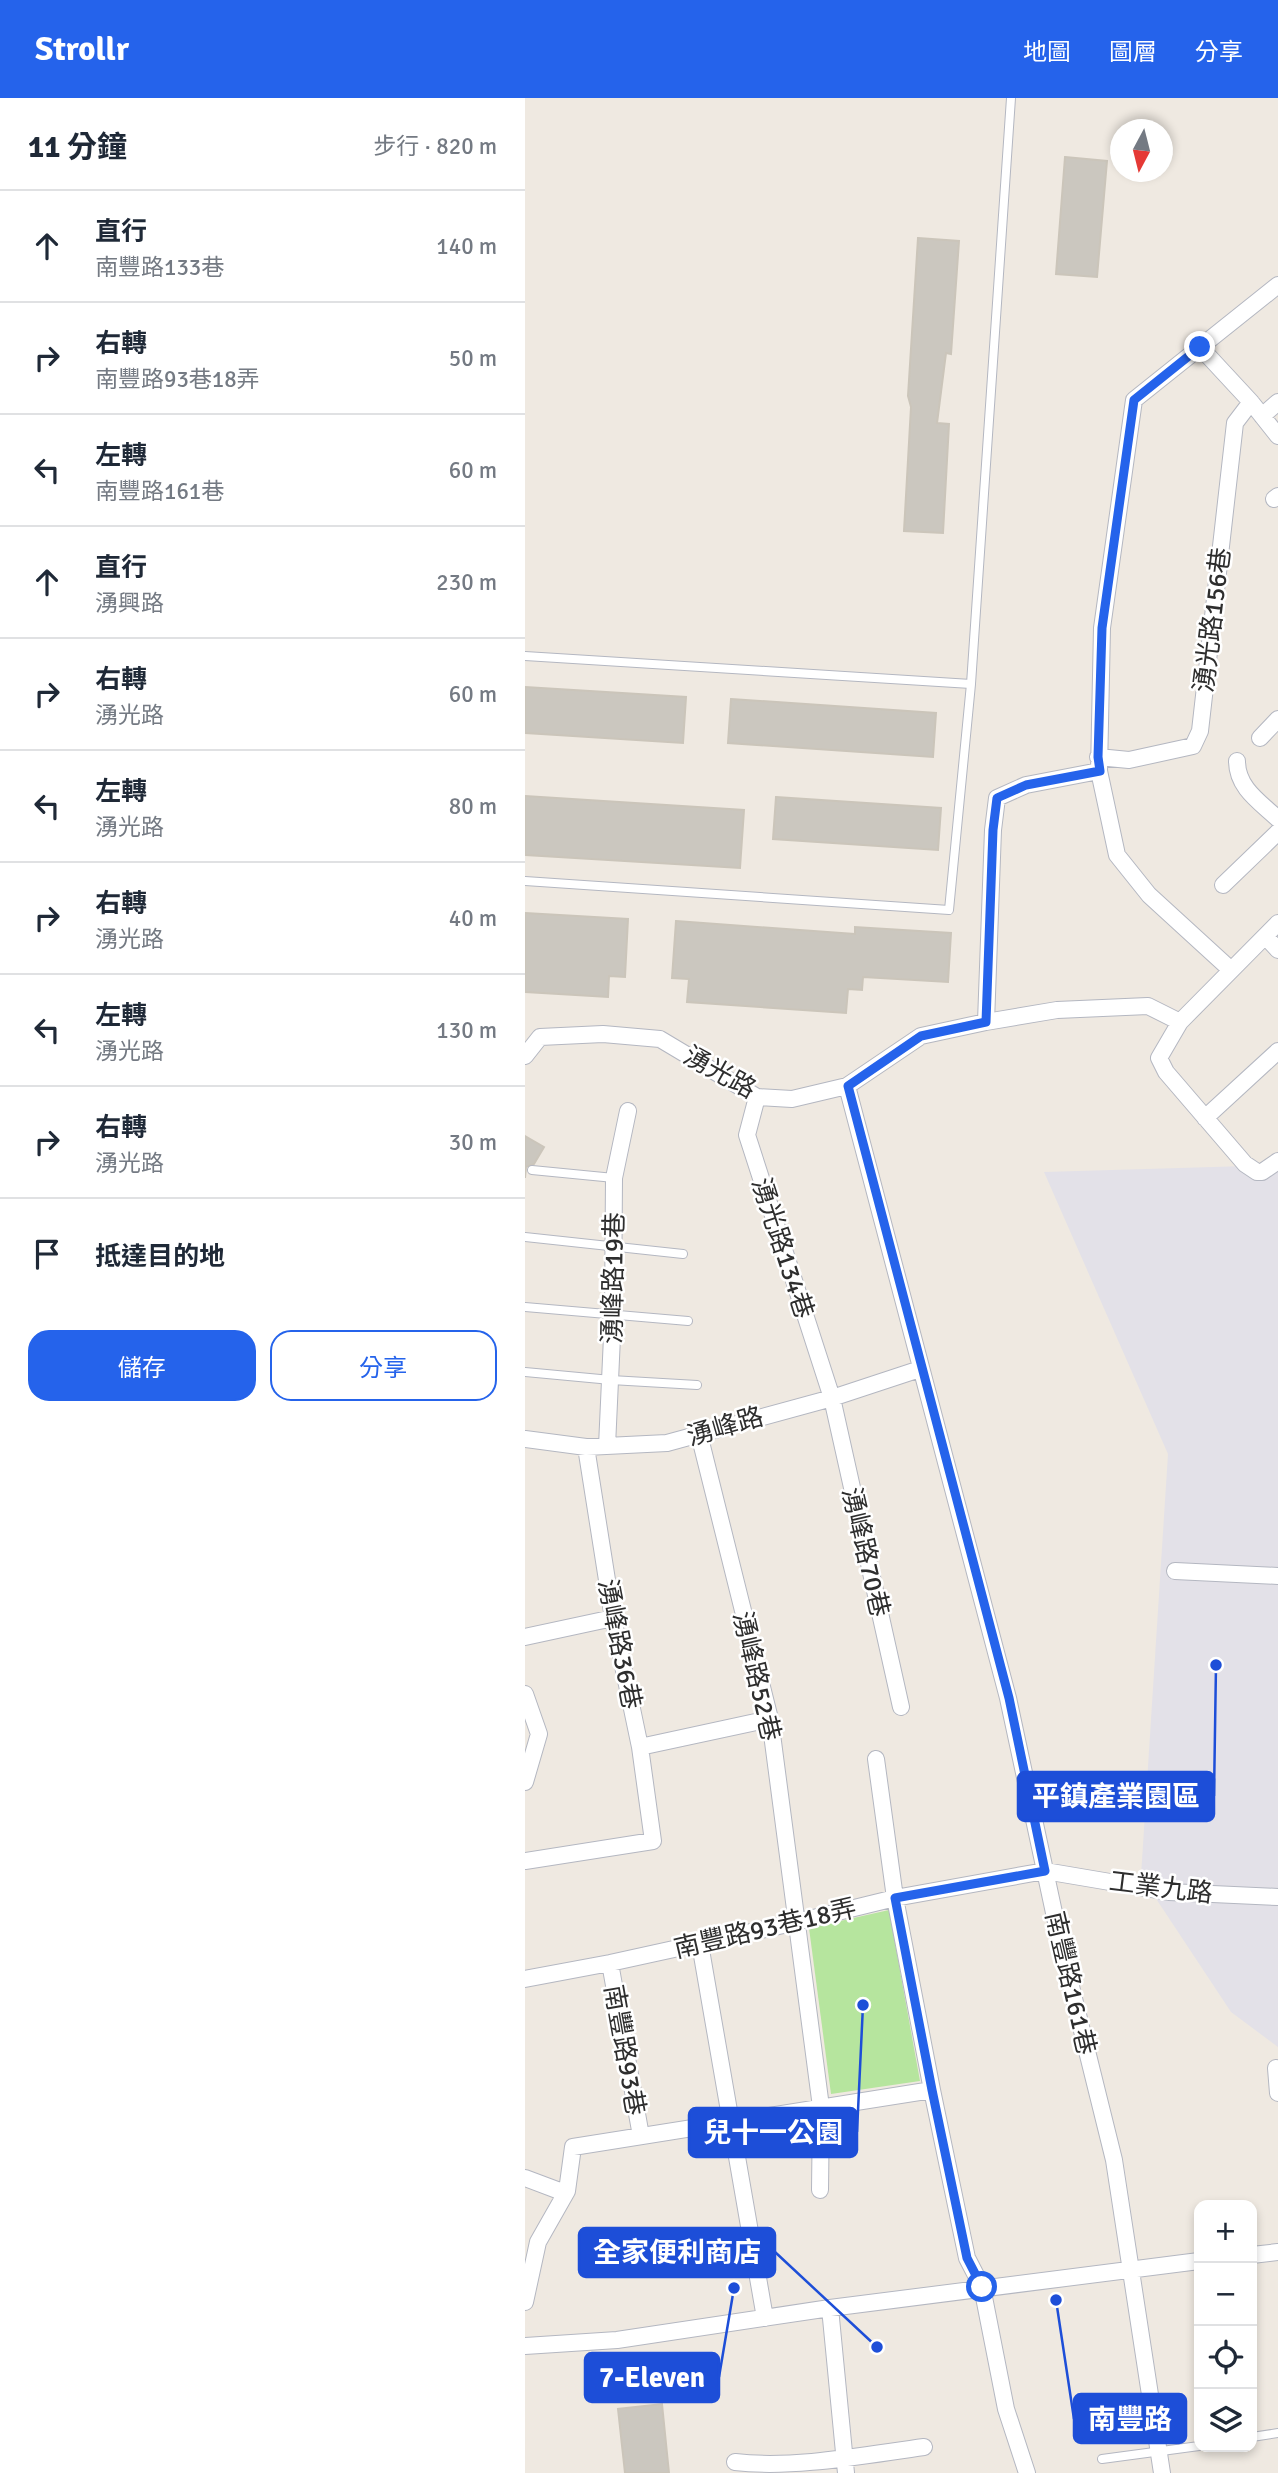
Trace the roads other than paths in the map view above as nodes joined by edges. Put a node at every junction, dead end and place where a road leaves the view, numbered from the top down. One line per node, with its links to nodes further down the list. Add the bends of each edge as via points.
1 (1011, 98): 9 (lane)
2 (1278, 285): 3 (street)
3 (1200, 347): 4 (street); 13 (street, via 1134,400 1102,628)
4 (1251, 402): 6 (street); 13 (street, 湧光路156巷, via 1235,423 1199,731 1193,746)
5 (1278, 402): 6 (street)
6 (1262, 416): 7 (street)
7 (1278, 436)
8 (525, 656): 9 (lane)
9 (971, 684): 16 (lane, via 949,909)
10 (1278, 719): 11 (street)
11 (1260, 738)
12 (1237, 761): 14 (street, via 1243,786)
13 (1099, 764): 21 (street, via 1117,855 1149,895); 22 (street, via 997,798)
14 (1278, 819)
15 (1278, 832): 17 (street)
16 (525, 881)
17 (1223, 886)
18 (1278, 923): 19 (street)
19 (1266, 937): 20 (street); 21 (street)
20 (1278, 950)
21 (1231, 970): 23 (street)
22 (986, 1022): 23 (street, 湧光路, via 1057,1010 1148,1006); 26 (street, 湧光路, via 921,1036)
23 (1180, 1022): 29 (street, via 1160,1063)
24 (1278, 1051): 29 (street)
25 (525, 1055): 27 (street, 湧光路, via 540,1037 603,1034 660,1039)
26 (848, 1086): 27 (street, 湧光路, via 792,1100); 39 (street, 南豐路161巷)
27 (757, 1097): 43 (street, 湧光路134巷, via 747,1135)
28 (628, 1111): 32 (street, 湧峰路19巷)
29 (1205, 1118): 30 (street, via 1257,1172)
30 (1278, 1161)
31 (531, 1170): 32 (lane)
32 (614, 1178): 34 (street, 湧峰路19巷)
33 (525, 1237): 34 (lane)
34 (614, 1247): 35 (lane); 37 (street, 湧峰路19巷)
35 (683, 1254)
36 (525, 1307): 37 (lane)
37 (613, 1315): 38 (lane); 41 (street, 湧峰路19巷)
38 (688, 1321)
39 (920, 1369): 43 (street, 湧峰路); 59 (street, 南豐路161巷, via 1009,1698)
40 (525, 1372): 41 (lane)
41 (611, 1380): 42 (lane); 46 (street, 湧峰路19巷)
42 (697, 1385)
43 (832, 1398): 44 (street, 湧峰路); 53 (street, 湧峰路70巷)
44 (699, 1434): 46 (street, 湧峰路, via 667,1443); 54 (street, 湧峰路52巷)
45 (525, 1439): 47 (street, 湧峰路)
46 (607, 1446): 47 (street, 湧峰路)
47 (586, 1447): 50 (street, 湧峰路36巷)
48 (1175, 1571): 49 (street)
49 (1278, 1576)
50 (614, 1618): 51 (street); 55 (street, 湧峰路36巷)
51 (525, 1637)
52 (525, 1695): 57 (street, via 539,1734)
53 (901, 1706)
54 (770, 1720): 55 (street); 62 (street, 湧峰路52巷)
55 (639, 1747): 58 (street, 湧峰路36巷, via 653,1841)
56 (877, 1759): 61 (street)
57 (525, 1782)
58 (525, 1861)
59 (1045, 1871): 60 (street, 工業九路, via 1169,1892); 61 (street, 南豐路93巷18弄); 78 (street, 南豐路161巷, via 1114,2160)
60 (1278, 1897)
61 (895, 1898): 62 (street, 南豐路93巷18弄); 67 (street)
62 (797, 1922): 63 (street, 南豐路93巷18弄); 69 (street, 湧峰路52巷)
63 (700, 1944): 64 (street, 南豐路93巷18弄); 70 (street)
64 (610, 1964): 65 (street, 南豐路93巷18弄); 71 (street, 南豐路93巷)
65 (525, 1979)
66 (1276, 2068): 68 (street)
67 (932, 2090): 69 (street); 79 (street, via 967,2258)
68 (1278, 2093)
69 (821, 2107): 70 (street); 73 (street, 湧峰路52巷)
70 (732, 2121): 71 (street); 82 (street)
71 (641, 2136): 74 (street, via 573,2147)
72 (525, 2178): 74 (street)
73 (820, 2190)
74 (566, 2191): 80 (street, via 538,2242)
75 (1278, 2252): 76 (street)
76 (1257, 2254)
77 (1194, 2262): 78 (street)
78 (1129, 2269): 79 (street); 88 (street, 南豐路161巷)
79 (982, 2287): 81 (street); 92 (street, via 1006,2409)
80 (525, 2302)
81 (830, 2308): 82 (street); 91 (street)
82 (765, 2318): 83 (street, via 617,2340)
83 (525, 2346)
84 (1278, 2433): 85 (lane)
85 (1257, 2436)
86 (924, 2447): 91 (street)
87 (1194, 2447): 88 (lane)
88 (1159, 2452): 89 (lane); 93 (street, 南豐路161巷)
89 (1102, 2459)
90 (735, 2462): 91 (street)
91 (845, 2465)
92 (1027, 2473)
93 (1162, 2473)

